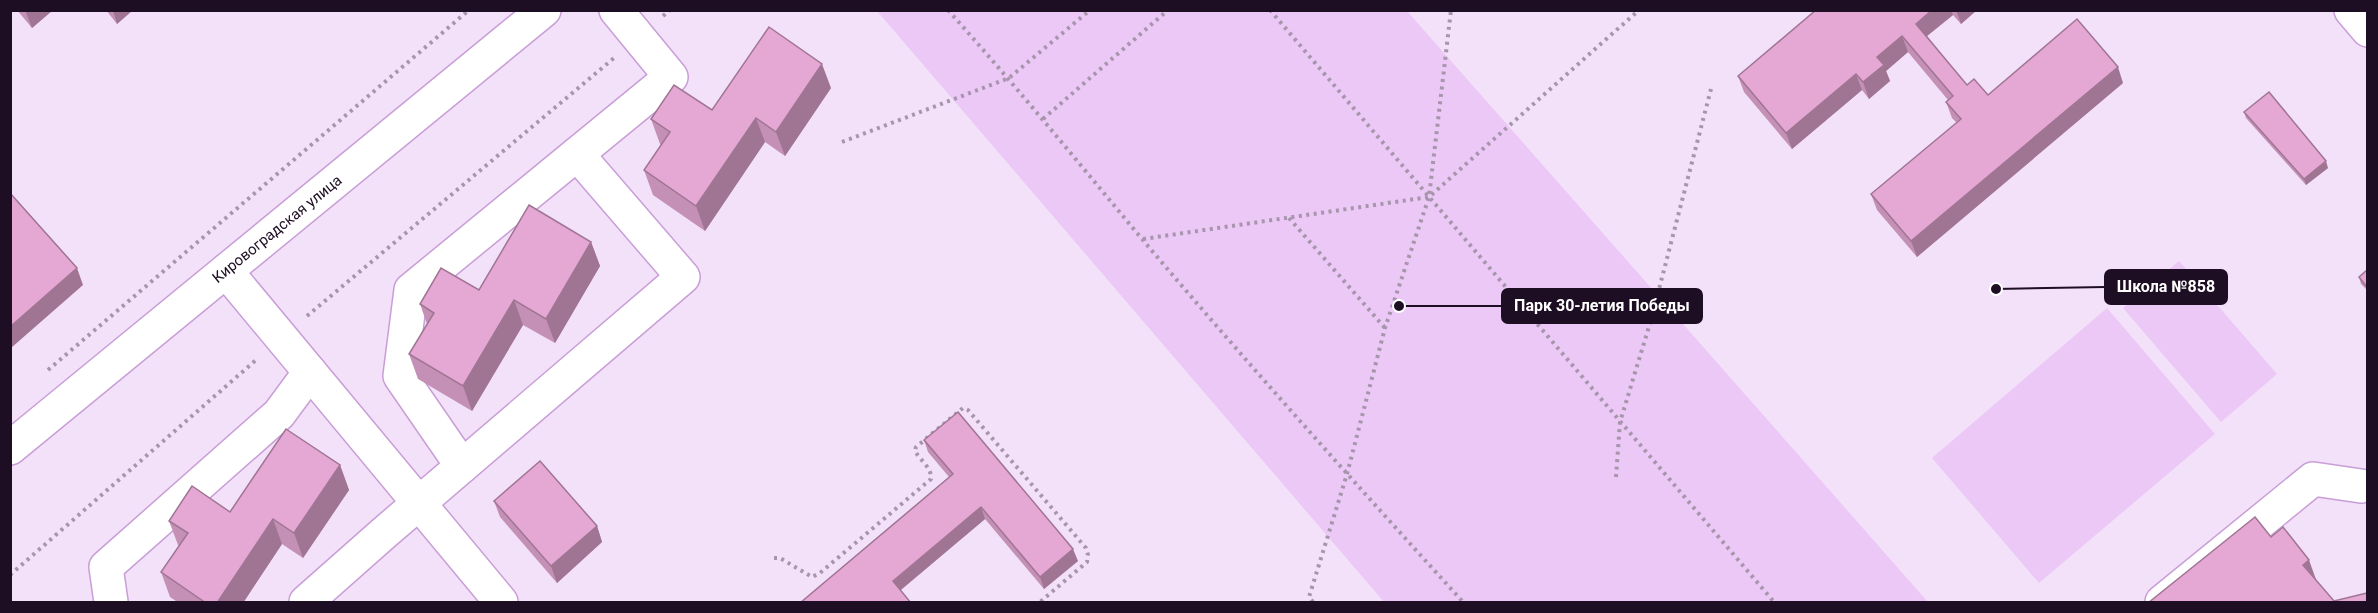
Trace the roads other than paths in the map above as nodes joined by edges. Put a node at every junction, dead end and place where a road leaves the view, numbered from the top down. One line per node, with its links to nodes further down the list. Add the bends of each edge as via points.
1 (544, 10): 6 (street, Кировоградская улица)
2 (616, 10): 5 (street, via 671,77)
3 (2351, 10): 4 (street)
4 (2367, 30)
5 (577, 154): 9 (street, via 411,290 400,376); 9 (street, via 683,277)
6 (226, 271): 7 (street); 8 (street, Кировоградская улица)
7 (310, 372): 11 (street); 12 (street, via 279,414 106,567)
8 (10, 448)
9 (462, 466): 11 (street)
10 (2365, 487): 15 (street, via 2313,479)
11 (419, 505): 13 (street); 14 (street)
12 (111, 603)
13 (306, 603)
14 (501, 603)
15 (2162, 603)

